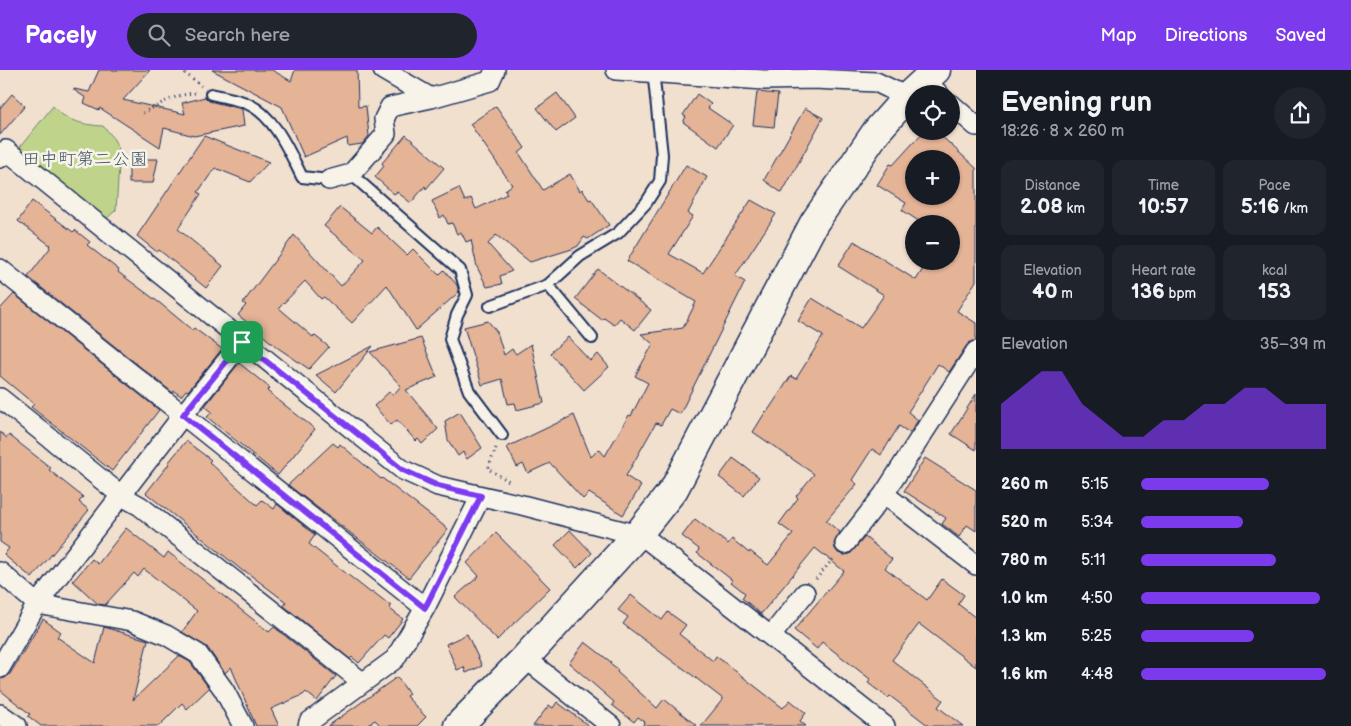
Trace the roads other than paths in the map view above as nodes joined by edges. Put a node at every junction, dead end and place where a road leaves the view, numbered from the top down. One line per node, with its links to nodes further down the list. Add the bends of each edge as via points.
1 (383, 70): 9 (street)
2 (495, 70): 9 (street, via 490,81)
3 (616, 70): 4 (street)
4 (653, 71): 5 (street); 17 (lane, via 662,155 660,181 646,204 618,233 580,256)
5 (763, 75): 6 (street, via 814,79)
6 (878, 76): 7 (street)
7 (927, 85)
8 (211, 94): 15 (lane, via 248,104 260,112 286,143 302,177)
9 (431, 98): 14 (street, via 390,107 384,120 386,134)
10 (905, 105): 28 (street, via 876,132 814,222 674,488)
11 (960, 112): 12 (street)
12 (976, 126)
13 (2, 151): 20 (street)
14 (352, 174): 15 (street); 24 (lane, via 460,270 467,295 450,339 469,391)
15 (329, 180)
16 (0, 269): 23 (street)
17 (548, 285): 18 (lane); 19 (lane)
18 (490, 306)
19 (592, 338)
20 (242, 342): 23 (street); 27 (street, via 403,470 438,486)
21 (976, 352): 25 (street)
22 (0, 398): 26 (street)
23 (183, 415): 26 (street); 34 (street)
24 (502, 435)
25 (884, 494): 29 (street); 30 (street)
26 (122, 496): 33 (street); 38 (street, via 140,506)
27 (481, 496): 28 (street); 34 (street)
28 (639, 534): 35 (street); 36 (street)
29 (845, 544)
30 (976, 565)
31 (0, 572): 33 (street)
32 (805, 594): 35 (street)
33 (37, 604): 37 (street); 41 (street, via 132,621 166,635 198,654 224,690)
34 (425, 608): 38 (street, via 394,659)
35 (771, 636): 45 (street)
36 (525, 658): 43 (street); 44 (street)
37 (0, 668)
38 (362, 682): 42 (street)
39 (0, 714): 40 (street)
40 (17, 726)
41 (243, 726)
42 (308, 726)
43 (458, 726)
44 (611, 726)
45 (885, 726)

